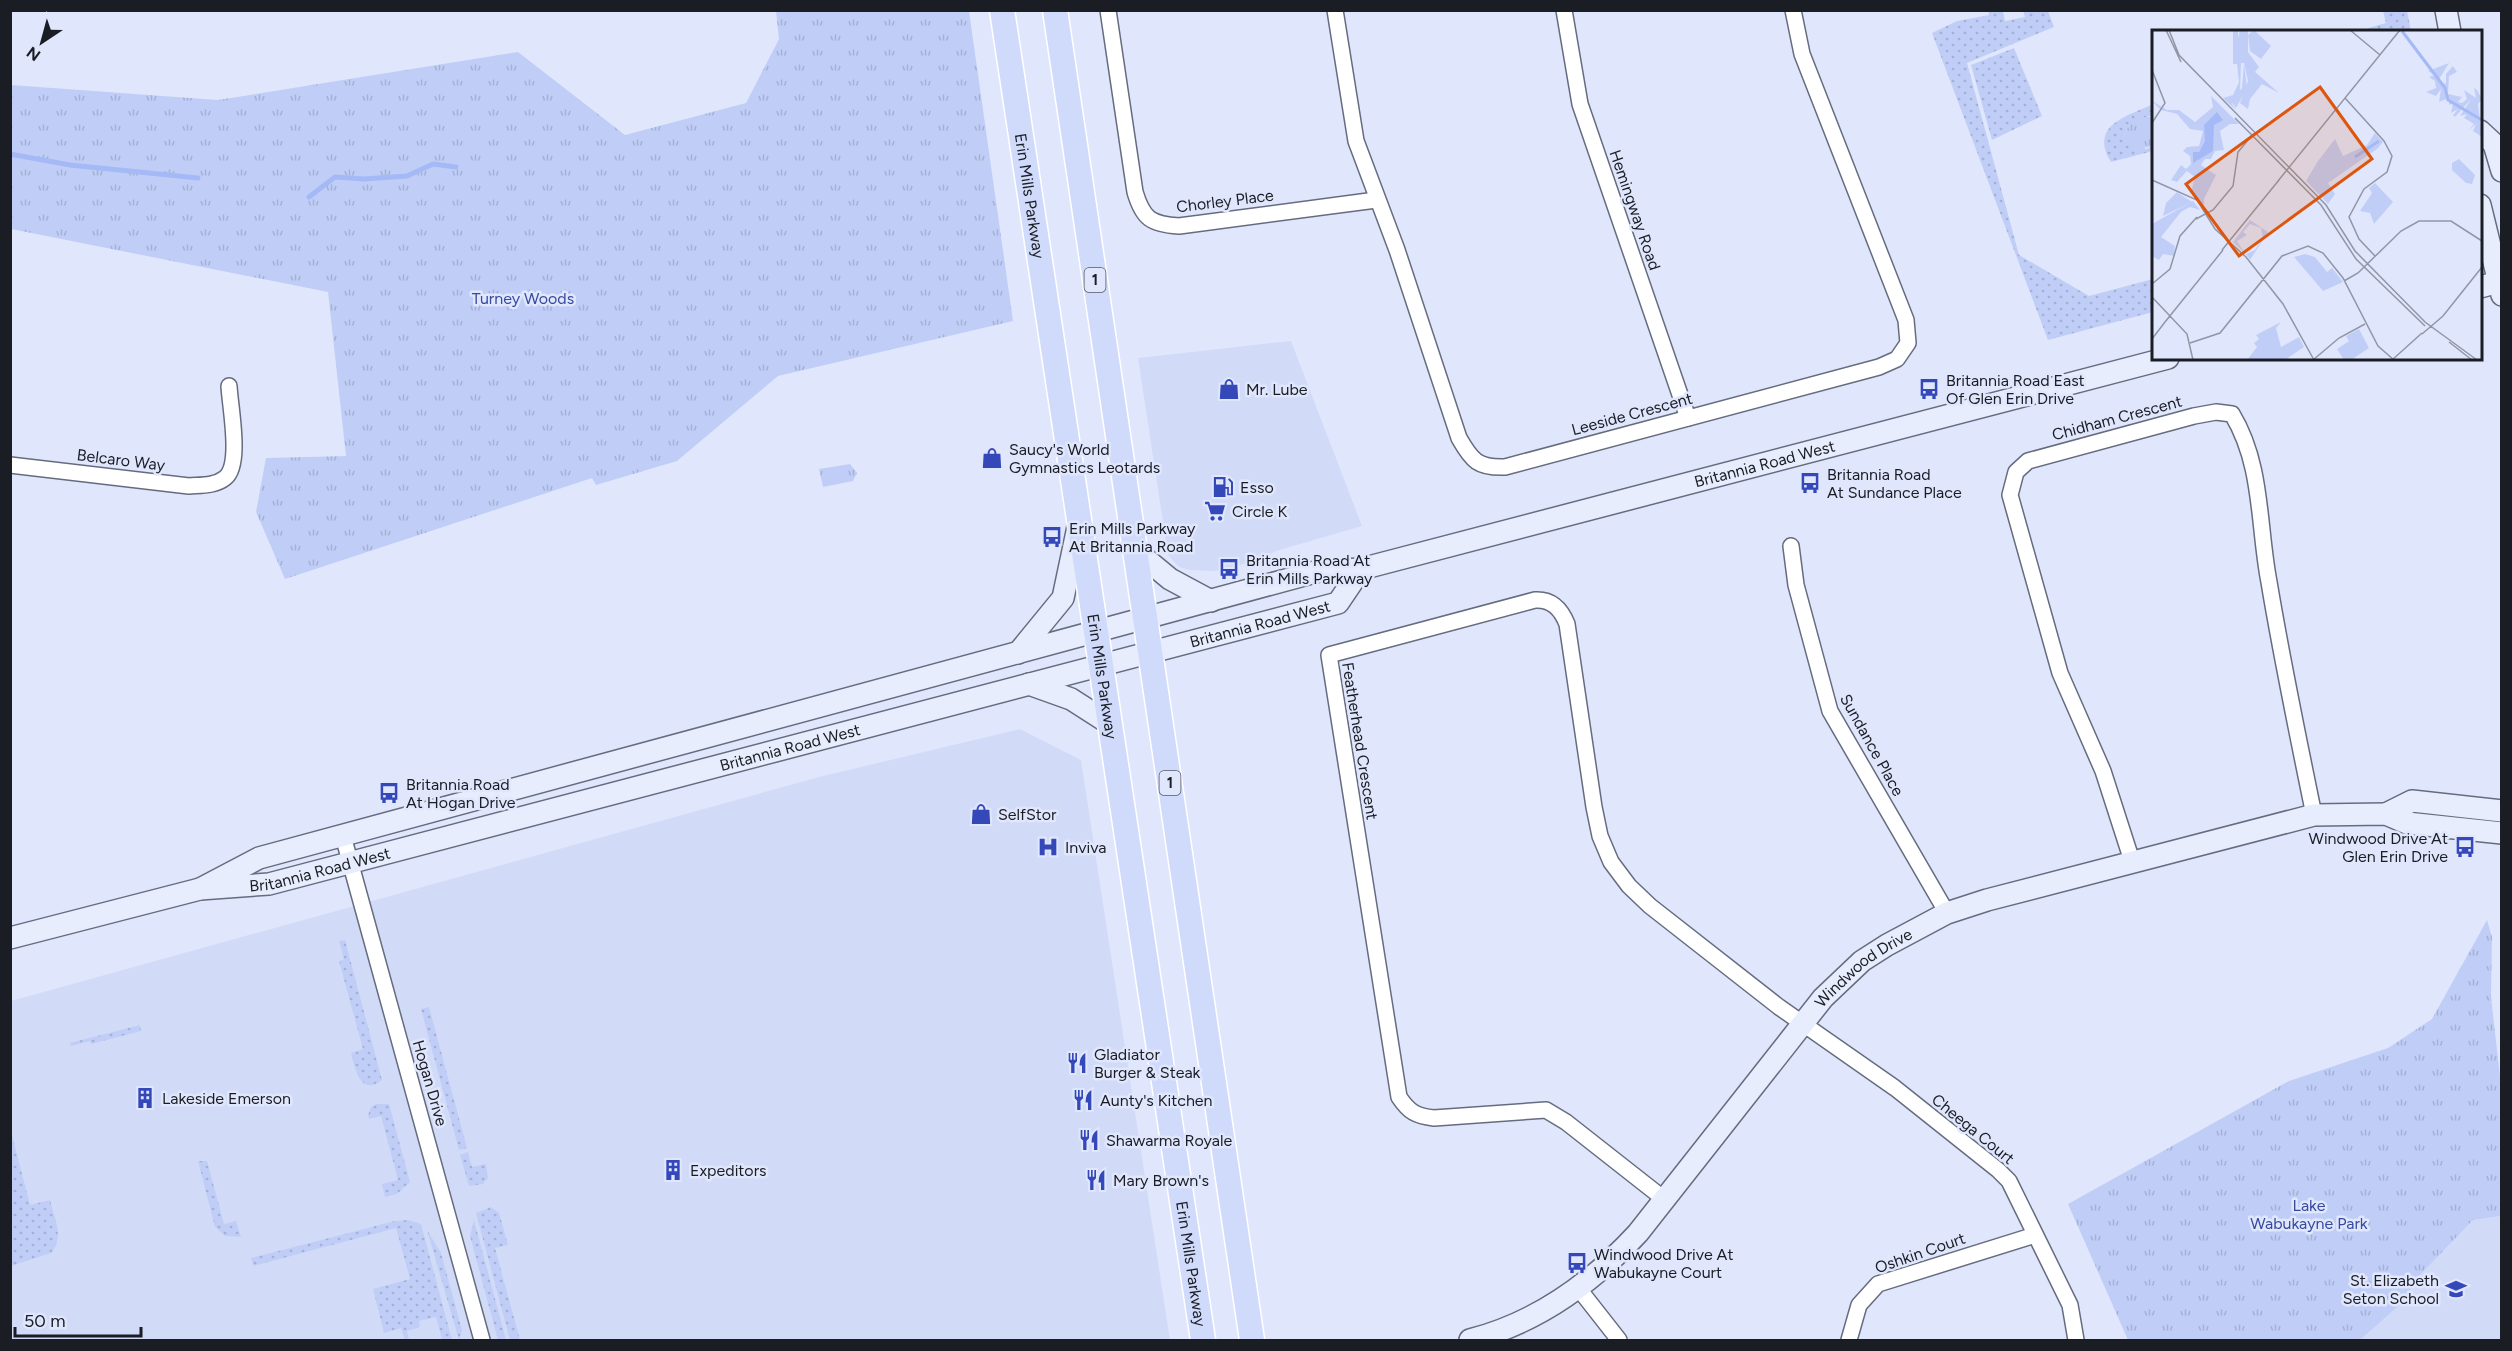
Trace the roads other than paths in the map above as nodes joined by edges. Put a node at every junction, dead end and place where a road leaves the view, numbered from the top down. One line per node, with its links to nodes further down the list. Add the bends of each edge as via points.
1 (1002, 10): 19 (main road, Erin Mills Parkway)
2 (1055, 10): 21 (main road, 1)
3 (1108, 10): 11 (street, Chorley Place, via 1135,192 1141,211 1157,224 1179,226)
4 (1335, 10): 11 (street, Leeside Crescent, via 1356,141)
5 (1564, 10): 17 (street, Hemingway Road, via 1580,104)
6 (1793, 10): 17 (street, Leeside Crescent, via 1802,54 1906,320 1908,344 1897,359 1879,367)
7 (2446, 10): 8 (main road)
8 (2450, 30)
9 (2482, 131): 10 (main road, via 2494,144)
10 (2502, 171)
11 (1376, 200): 17 (street, Leeside Crescent, via 1397,250 1459,438 1470,457 1486,468 1505,467)
12 (2482, 210): 13 (main road)
13 (2491, 252): 14 (main road)
14 (2496, 286)
15 (2161, 360): 22 (main road, Britannia Road West)
16 (229, 387): 18 (street, Belcaro Way, via 232,468 226,478 212,484 189,486)
17 (1688, 418)
18 (10, 465)
19 (1079, 520): 25 (main road, Erin Mills Parkway); 27 (main road, via 1063,598)
20 (1791, 546): 39 (street, Sundance Place, via 1796,585 1830,711)
21 (1135, 550): 23 (main road, via 1170,579); 24 (main road, 1)
22 (1361, 569): 23 (main road, Britannia Road West, via 1320,571); 26 (main road, Britannia Road West, via 1338,603)
23 (1211, 601): 24 (main road, Britannia Road West)
24 (1145, 618): 25 (main road, Britannia Road West); 26 (main road, 1)
25 (1096, 632): 27 (main road, Britannia Road West); 28 (main road, Erin Mills Parkway)
26 (1150, 652): 28 (main road, Britannia Road West); 47 (main road, 1)
27 (1018, 653): 35 (main road, Britannia Road West)
28 (1101, 665): 29 (main road, Britannia Road West); 30 (main road, Erin Mills Parkway)
29 (1029, 684): 30 (main road, via 1071,699); 37 (main road, Britannia Road West)
30 (1110, 724): 46 (main road, Erin Mills Parkway)
31 (2502, 811): 32 (main road, Windwood Drive, via 2412,801)
32 (2386, 814): 33 (main road, Windwood Drive); 34 (main road, Windwood Drive, via 2408,823)
33 (2313, 815): 36 (main road, Windwood Drive); 36 (street, Chidham Crescent, via 2268,579 2256,474 2232,414 2194,416 2028,461 2016,472 2010,495 2060,673 2103,771)
34 (2502, 833)
35 (342, 836): 37 (street, Hogan Drive); 38 (main road, Britannia Road West, via 260,858)
36 (2132, 861): 39 (main road, Windwood Drive)
37 (350, 862): 38 (main road, Britannia Road West, via 269,884); 45 (street, Hogan Drive)
38 (200, 889): 40 (main road, Britannia Road West)
39 (1947, 913): 41 (main road, Windwood Drive, via 1914,928 1863,961 1823,998)
40 (10, 938)
41 (1803, 1024): 42 (main road, Windwood Drive); 42 (street, Featherhead Crescent, via 1650,906 1611,862 1594,807 1567,624 1556,606 1535,600 1329,655 1399,1097 1408,1110 1434,1118 1546,1110); 43 (street, Cheega Court, via 1895,1088 1998,1170 2009,1181)
42 (1664, 1199): 44 (main road, Windwood Drive, via 1624,1248)
43 (2035, 1235): 50 (street, Oshkin Court, via 1878,1284 1859,1305); 51 (street, Cheega Court, via 2070,1305)
44 (1580, 1288): 48 (main road, Windwood Drive, via 1518,1325); 49 (street)
45 (482, 1341)
46 (1203, 1341)
47 (1252, 1341)
48 (1470, 1341)
49 (1619, 1341)
50 (1849, 1341)
51 (2076, 1341)

